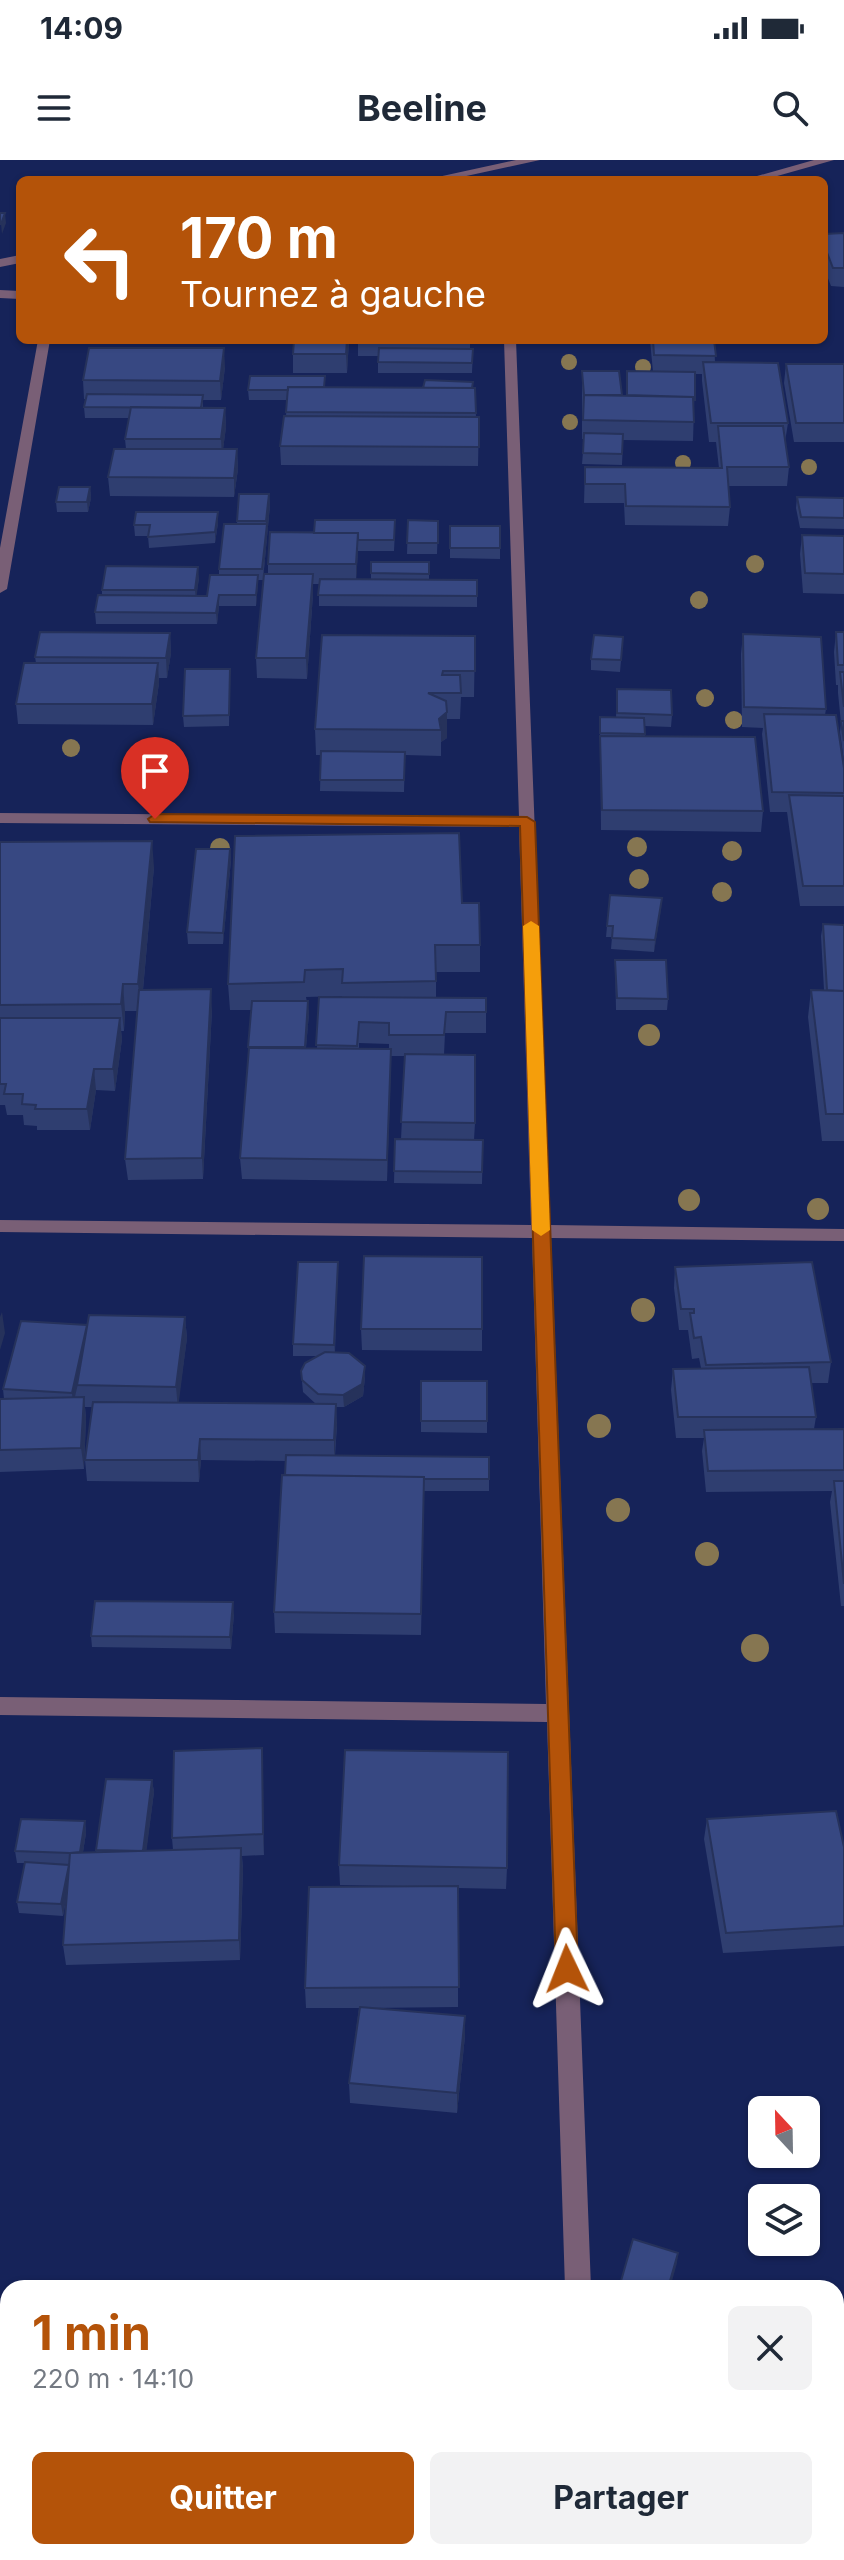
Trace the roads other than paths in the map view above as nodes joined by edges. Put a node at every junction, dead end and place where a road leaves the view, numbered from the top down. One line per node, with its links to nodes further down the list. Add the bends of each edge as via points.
1 (534, 160): 3 (street)
2 (828, 160): 4 (street)
3 (451, 176)
4 (765, 176)
5 (43, 344): 7 (street)
6 (510, 344): 10 (street)
7 (7, 520): 8 (street)
8 (0, 589)
9 (0, 818): 10 (street)
10 (527, 822): 12 (street)
11 (0, 1226): 12 (street)
12 (541, 1231): 13 (street); 15 (street)
13 (844, 1235)
14 (0, 1706): 15 (street)
15 (559, 1713): 16 (street)
16 (578, 2280)

